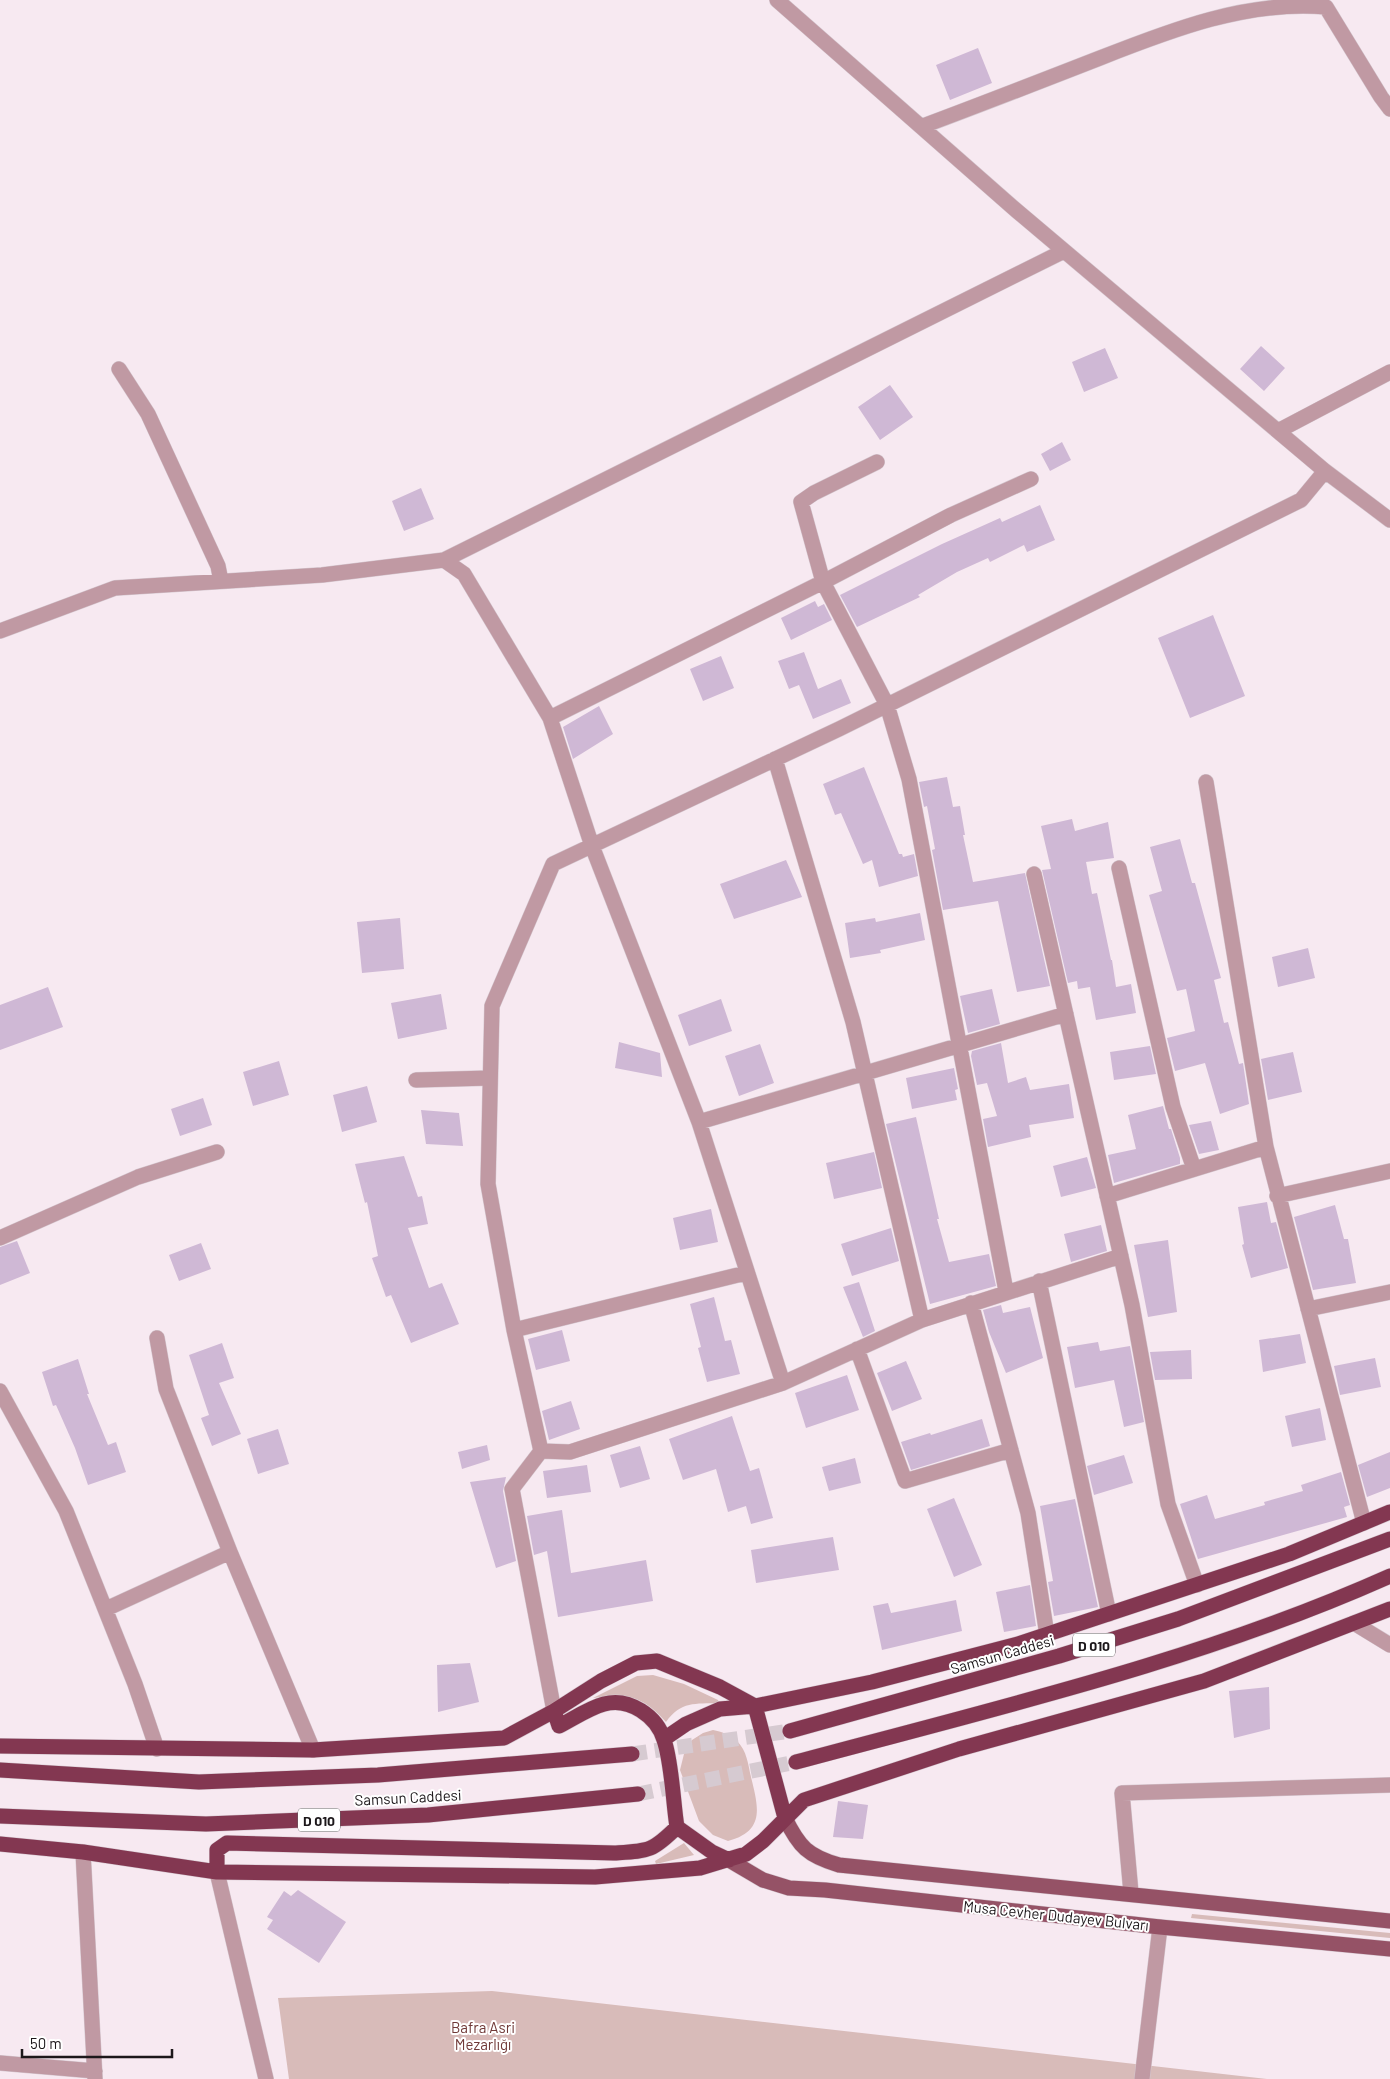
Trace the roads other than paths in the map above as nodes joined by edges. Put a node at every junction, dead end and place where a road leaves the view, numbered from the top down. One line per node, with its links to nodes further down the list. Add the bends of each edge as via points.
1 (777, 0): 3 (street)
2 (1390, 109): 3 (street, via 1326,6 1269,3 1212,15)
3 (922, 126): 4 (street)
4 (1064, 251): 7 (street); 12 (street)
5 (119, 369): 13 (street, via 148,414 218,566)
6 (1390, 372): 7 (street)
7 (1278, 431): 9 (street)
8 (877, 462): 14 (street, via 801,502)
9 (1325, 471): 11 (street); 16 (street, via 1300,500)
10 (1031, 479): 14 (street, via 950,515)
11 (1390, 520)
12 (444, 560): 13 (street, via 322,575); 17 (street, via 464,574)
13 (221, 581): 15 (street, via 115,588)
14 (823, 582): 16 (street); 17 (street)
15 (0, 630)
16 (887, 705): 18 (street); 24 (street, via 909,779)
17 (550, 718): 20 (street)
18 (775, 759): 20 (street); 25 (street)
19 (1206, 782): 29 (street)
20 (592, 846): 26 (street, via 552,864 492,1006); 28 (street)
21 (1119, 868): 31 (street, via 1173,1107)
22 (1034, 874): 23 (street)
23 (1066, 1014): 24 (street); 33 (street)
24 (959, 1046): 25 (street); 39 (street)
25 (867, 1074): 28 (street); 43 (street)
26 (490, 1078): 27 (street); 44 (street, via 488,1184)
27 (416, 1080)
28 (699, 1122): 37 (street)
29 (1266, 1147): 31 (street); 34 (street)
30 (217, 1152): 35 (street, via 138,1176)
31 (1194, 1169): 33 (street)
32 (1390, 1171): 34 (street)
33 (1107, 1196): 36 (street)
34 (1278, 1196): 42 (street)
35 (0, 1238)
36 (1121, 1256): 38 (street); 56 (street, via 1168,1504)
37 (746, 1273): 44 (street); 47 (street)
38 (1039, 1281): 39 (street); 59 (street)
39 (1006, 1291): 41 (street)
40 (1390, 1292): 42 (street)
41 (971, 1303): 43 (street); 49 (street)
42 (1308, 1309): 52 (street)
43 (922, 1320): 46 (street)
44 (514, 1330): 50 (street)
45 (157, 1338): 54 (street, via 166,1389)
46 (857, 1350): 47 (street); 49 (street, via 905,1481)
47 (783, 1383): 50 (street, via 570,1452)
48 (0, 1391): 57 (street, via 66,1511)
49 (1011, 1450): 61 (street, via 1028,1512)
50 (541, 1451): 64 (street, via 512,1489)
51 (1390, 1512): 52 (highway)
52 (1364, 1523): 56 (highway, via 1289,1554)
53 (1390, 1538): 65 (highway, Samsun Caddesi / D 010, via 1178,1619)
54 (230, 1552): 57 (street); 69 (street)
55 (1390, 1576): 71 (highway, D 010, via 1228,1640 1087,1684)
56 (1197, 1584): 59 (highway)
57 (106, 1609): 68 (street, via 136,1684)
58 (1390, 1609): 60 (highway)
59 (1109, 1614): 61 (highway)
60 (1354, 1623): 62 (street); 76 (highway, via 1204,1680 959,1749 844,1786 804,1800)
61 (1047, 1635): 63 (highway, via 872,1682)
62 (1390, 1645)
63 (755, 1706): 64 (highway, via 720,1687 657,1661 636,1663); 66 (highway, via 720,1708); 76 (highway)
64 (554, 1711): 66 (highway, via 559,1726 604,1704 634,1705 652,1719); 69 (highway, via 504,1738)
65 (790, 1731)
66 (664, 1739): 77 (highway)
67 (0, 1746): 68 (highway)
68 (157, 1749): 69 (highway)
69 (313, 1750)
70 (632, 1754): 72 (highway, Samsun Caddesi, via 378,1775 199,1782)
71 (796, 1762)
72 (0, 1770)
73 (1390, 1785): 82 (street, via 1122,1793)
74 (638, 1794): 75 (highway, Samsun Caddesi / D 010, via 428,1815 206,1824)
75 (0, 1816)
76 (785, 1818): 80 (highway, via 752,1849); 82 (main road, Musa Cevher Dudayev Bulvarı, via 796,1841 807,1852 820,1860 839,1865)
77 (677, 1827): 80 (highway); 81 (highway, via 662,1843 648,1851 614,1853 227,1843 217,1850)
78 (0, 1844): 79 (highway)
79 (83, 1852): 81 (highway); 87 (street)
80 (729, 1860): 81 (highway, via 700,1868 595,1877); 84 (main road, Musa Cevher Dudayev Bulvarı, via 763,1880 789,1888)
81 (217, 1872): 88 (street)
82 (1131, 1893): 83 (main road, Musa Cevher Dudayev Bulvarı)
83 (1390, 1921)
84 (1160, 1927): 85 (main road, Musa Cevher Dudayev Bulvarı); 89 (street)
85 (1390, 1949)
86 (0, 2063): 87 (street)
87 (95, 2075)
88 (266, 2079)
89 (1142, 2079)

